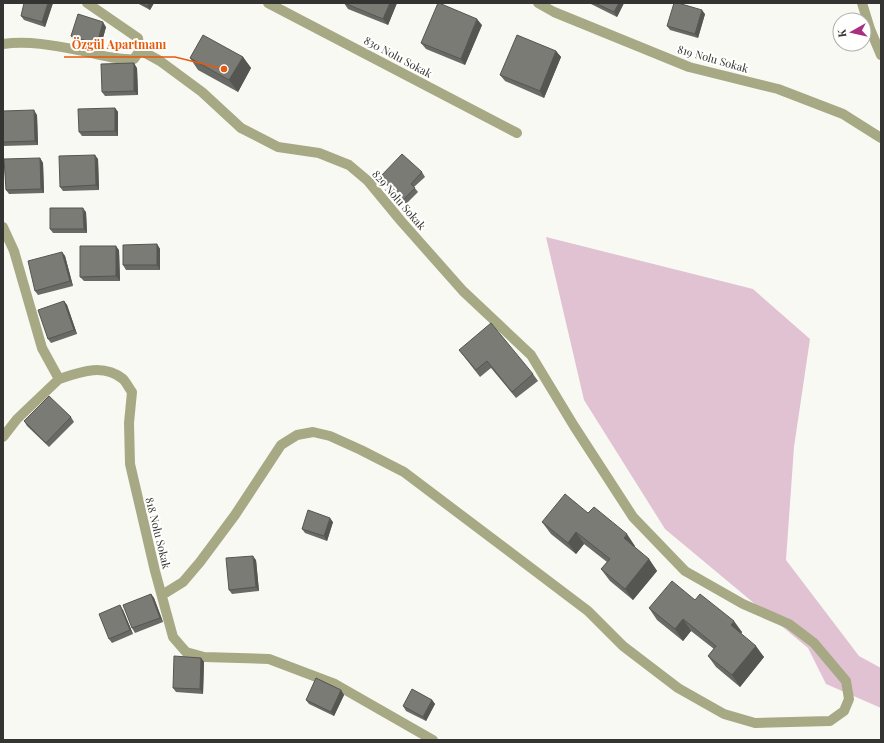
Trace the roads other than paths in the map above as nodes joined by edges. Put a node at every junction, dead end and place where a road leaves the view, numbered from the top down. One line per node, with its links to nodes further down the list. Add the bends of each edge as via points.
1 (87, 3): 8 (street, via 138,38)
2 (268, 3): 6 (street, 830 Nolu Sokak)
3 (281, 3): 6 (street)
4 (538, 3): 11 (street, 819 Nolu Sokak, via 688,67 778,89 843,114)
5 (862, 3): 9 (street)
6 (288, 13): 10 (street, 830 Nolu Sokak)
7 (3, 44): 8 (street, via 19,42 69,48 122,60 134,59)
8 (140, 50): 15 (street, 829 Nolu Sokak, via 160,61 202,92 241,128 278,147 319,153 349,165 368,181 463,291 531,355 633,516 685,571 743,604 789,624 814,643 846,681 849,699 844,711 830,721 755,723 724,714 678,688 623,646 588,611 404,472 330,436 313,432 297,436 281,445 235,515 200,562 183,582)
9 (881, 55)
10 (517, 133)
11 (881, 138)
12 (3, 228): 13 (street, via 14,251 42,348)
13 (59, 379): 14 (street, via 17,419); 15 (street, 818 Nolu Sokak, via 87,370 106,370 123,380 132,392 128,423 130,464)
14 (3, 438)
15 (162, 595): 16 (street, 818 Nolu Sokak, via 173,637 186,652 204,657 269,659 335,684)
16 (426, 738)

